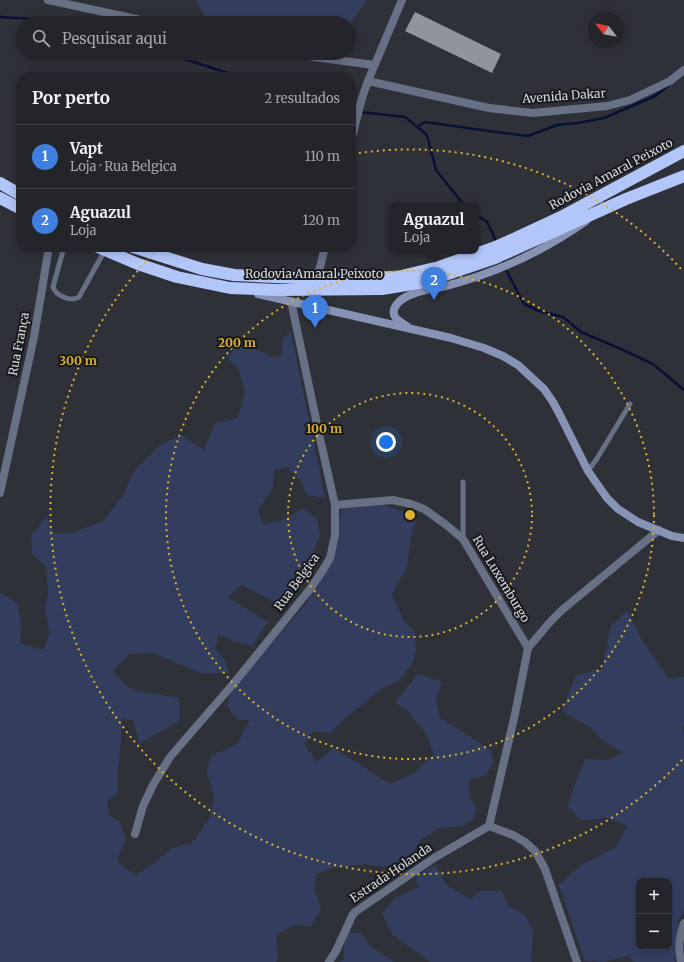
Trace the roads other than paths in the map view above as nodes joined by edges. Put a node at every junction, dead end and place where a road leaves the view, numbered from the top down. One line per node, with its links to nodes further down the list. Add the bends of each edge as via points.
1 (48, 0): 3 (street)
2 (402, 0): 5 (street)
3 (122, 16)
4 (336, 60): 5 (street)
5 (374, 65): 7 (street)
6 (684, 70): 7 (street, Avenida Dakar, via 670,81 630,100 607,106 533,113 489,108)
7 (368, 81): 8 (street)
8 (356, 122)
9 (684, 151): 21 (highway, Rodovia Amaral Peixoto, via 561,217)
10 (684, 176): 21 (highway, Rodovia Amaral Peixoto, via 626,199)
11 (0, 183): 12 (highway)
12 (16, 192)
13 (0, 198): 14 (highway)
14 (16, 206)
15 (48, 252): 30 (street, Rua França, via 34,337)
16 (63, 252): 17 (lane, via 53,287 57,294 75,300 79,297)
17 (101, 252)
18 (109, 252): 24 (highway, Rodovia Amaral Peixoto, via 177,278)
19 (150, 252): 23 (highway, Rodovia Amaral Peixoto, via 202,269 234,274)
20 (324, 252): 23 (street)
21 (510, 252): 22 (highway, Rodovia Amaral Peixoto)
22 (495, 259): 23 (highway, Rodovia Amaral Peixoto, via 439,267 397,277); 24 (highway, Rodovia Amaral Peixoto, via 424,282 382,289); 26 (main road, via 449,285 414,293 396,305 394,315)
23 (317, 279)
24 (230, 288): 25 (main road)
25 (291, 301): 26 (main road); 31 (street, Rua Belgica)
26 (414, 330): 28 (main road, via 484,348 518,366 544,389 553,402)
27 (630, 404): 28 (lane)
28 (588, 471): 32 (main road, via 618,509 638,522)
29 (463, 482): 34 (lane)
30 (0, 493)
31 (335, 505): 34 (street, Rua Luxemburgo, via 393,500 411,504 424,509); 37 (street, Rua Belgica, via 336,535 330,558 323,570 234,683 170,757 143,806)
32 (659, 530): 33 (main road); 35 (street, via 562,610)
33 (684, 538)
34 (463, 539): 35 (street, Rua Luxemburgo)
35 (528, 648): 36 (street)
36 (489, 826): 39 (street, Estrada Holanda, via 434,858 355,912); 40 (street, via 513,835 535,851 545,868)
37 (135, 834)
38 (684, 923): 41 (street, via 679,949)
39 (329, 962)
40 (577, 962)
41 (681, 962)

